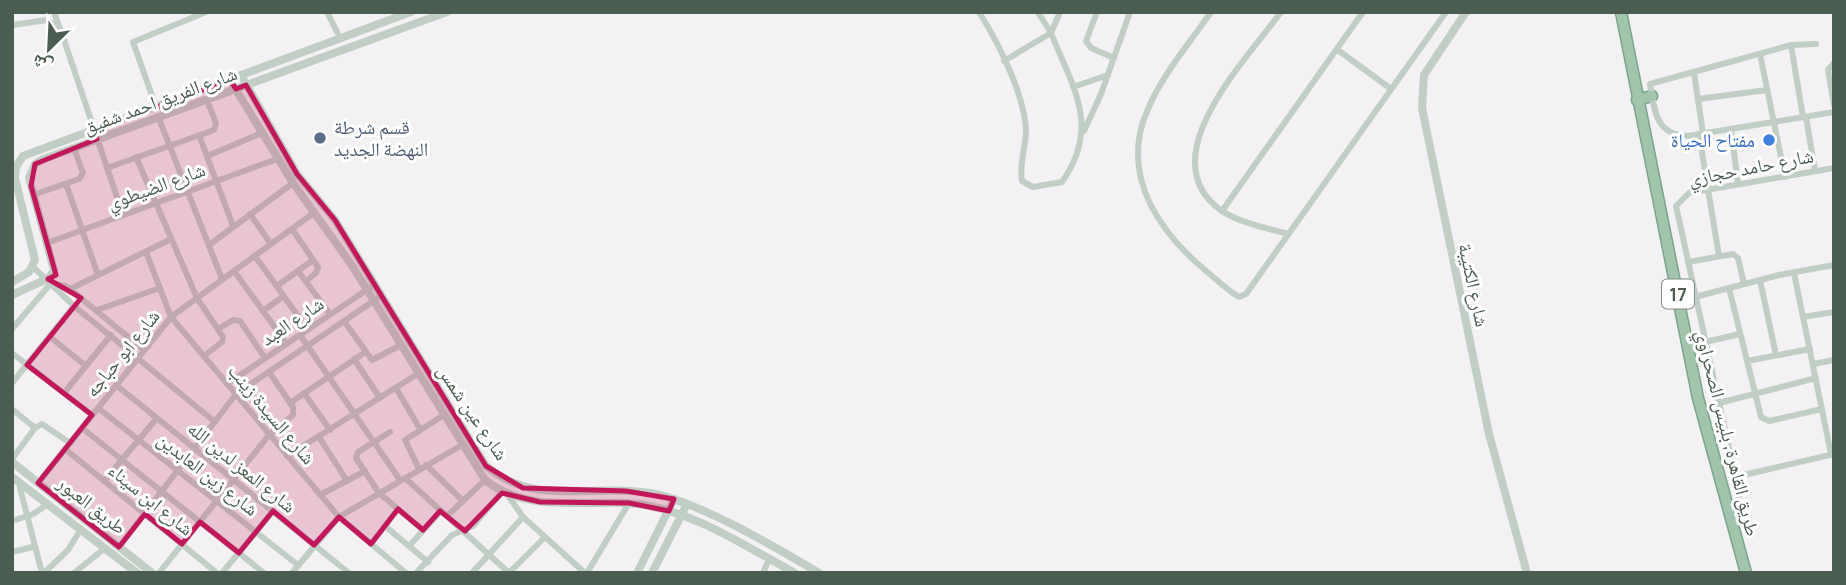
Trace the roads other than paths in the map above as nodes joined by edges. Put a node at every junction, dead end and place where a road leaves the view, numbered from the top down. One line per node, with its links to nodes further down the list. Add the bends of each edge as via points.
1 (54, 12): 18 (street)
2 (206, 12): 42 (street, via 133,41)
3 (327, 12): 20 (street)
4 (411, 12): 20 (street, شارع الفريق احمد شفيق)
5 (447, 12): 32 (street, شارع الفريق احمد شفيق)
6 (979, 12): 26 (street)
7 (1038, 12): 19 (street)
8 (1060, 12): 19 (street)
9 (1097, 12): 25 (street, via 1086,41)
10 (1130, 12): 25 (street)
11 (1211, 12): 76 (street, via 1170,68 1143,122 1139,164 1143,185 1175,244 1239,297 1246,294)
12 (1281, 12): 69 (street, via 1201,125 1197,172 1211,201)
13 (1363, 12): 23 (street)
14 (1446, 12): 35 (street)
15 (1466, 12): 257 (street, شارع الكتيبة, via 1424,75 1422,108 1489,434)
16 (1621, 12): 40 (highway, طريق القاهرة, بلبيس الصحراوي / 17)
17 (12, 25): 18 (street, via 47,20)
18 (60, 28): 49 (street)
19 (1051, 33): 26 (street); 33 (street)
20 (340, 38): 29 (street, شارع الفريق احمد شفيق)
21 (1816, 44): 22 (street)
22 (1791, 45): 24 (street); 44 (street)
23 (1338, 50): 35 (street); 69 (street)
24 (1760, 54): 28 (street); 36 (street)
25 (1114, 58): 30 (street)
26 (1004, 61): 48 (street, via 1024,113 1024,184 1062,182)
27 (1834, 63): 41 (street, via 1828,70)
28 (1694, 72): 37 (street, via 1650,84); 38 (street)
29 (241, 75): 31 (street, شارع الفريق احمد شفيق); 32 (street, شارع عين شمس)
30 (1108, 75): 33 (street); 48 (street)
31 (230, 79): 34 (street, شارع عين شمس); 42 (street, شارع الفريق احمد شفيق)
32 (247, 85): 34 (street, شارع الفريق احمد شفيق); 100 (street, شارع عين شمس, via 297,174 335,220)
33 (1073, 87): 48 (street, via 1083,114)
34 (236, 89): 39 (street, شارع الفريق احمد شفيق); 47 (street, شارع عين شمس)
35 (1391, 89): 76 (street)
36 (1768, 90): 38 (street); 45 (street)
37 (1652, 96): 40 (highway); 50 (street, via 1663,129 1678,136)
38 (1698, 99): 50 (street)
39 (207, 100): 42 (street, شارع الفريق احمد شفيق); 51 (street, via 216,127)
40 (1637, 100): 219 (highway, طريق القاهرة, بلبيس الصحراوي / 17, via 1698,398)
41 (1834, 105)
42 (157, 112): 49 (street, شارع الفريق احمد شفيق); 52 (street)
43 (1834, 112): 44 (street)
44 (1804, 117): 45 (street); 59 (street)
45 (1774, 122): 46 (street); 60 (street)
46 (1731, 129): 50 (street); 64 (street)
47 (262, 133): 54 (street); 56 (street, شارع عين شمس)
48 (1083, 133)
49 (95, 134): 53 (street, شارع الفريق احمد شفيق); 57 (street); 87 (street, شارع الفريق احمد شفيق, via 29,152 16,167 16,186 35,254)
50 (1701, 134): 65 (street)
51 (199, 135): 52 (street); 54 (street)
52 (170, 145): 55 (street); 66 (street)
53 (74, 148): 63 (street, via 83,173); 67 (street, شارع الفريق احمد شفيق, via 35,164 29,178)
54 (207, 156): 61 (street)
55 (136, 157): 57 (street); 68 (street)
56 (277, 159): 61 (street, شارع الضيطوي); 62 (street, شارع عين شمس)
57 (107, 168): 71 (street)
58 (1834, 168): 59 (street, شارع حامد حجازي)
59 (1815, 171): 60 (street, شارع حامد حجازي)
60 (1785, 177): 64 (street, شارع حامد حجازي)
61 (216, 181): 66 (street, شارع الضيطوي); 73 (street)
62 (293, 183): 70 (street, شارع عين شمس); 72 (street)
63 (66, 184): 67 (street); 75 (street)
64 (1738, 184): 65 (street, شارع حامد حجازي)
65 (1708, 189): 83 (street); 85 (street, شارع حامد حجازي, via 1683,195 1676,206)
66 (188, 191): 68 (street, شارع الضيطوي); 80 (street)
67 (33, 195): 78 (street, شارع الفريق احمد شفيق)
68 (156, 203): 71 (street, شارع الضيطوي); 77 (street)
69 (1222, 211): 76 (street)
70 (315, 212): 74 (street, شارع ابو حباجه); 100 (street, شارع عين شمس)
71 (124, 215): 75 (street, شارع الضيطوي)
72 (250, 215): 73 (street); 79 (street)
73 (233, 226): 80 (street)
74 (292, 229): 79 (street, شارع ابو حباجه); 84 (street)
75 (82, 230): 78 (street, شارع الضيطوي); 91 (street)
76 (1288, 234)
77 (171, 239): 81 (street); 106 (street)
78 (47, 243): 96 (street, شارع الفريق احمد شفيق, via 54,270)
79 (271, 244): 82 (street, شارع ابو حباجه)
80 (209, 245): 92 (street)
81 (146, 252): 91 (street); 99 (street, شارع السيدة زينب)
82 (255, 256): 88 (street, شارع ابو حباجه); 98 (street)
83 (1719, 256): 85 (street); 97 (street, via 1738,258)
84 (313, 260): 89 (street); 94 (street, via 318,270)
85 (1688, 262): 105 (street, شارع حامد حجازي)
86 (1834, 265): 90 (street)
87 (33, 267): 95 (street); 96 (street)
88 (234, 271): 92 (street, شارع ابو حباجه); 110 (street)
89 (299, 271): 94 (street); 98 (street)
90 (1794, 272): 93 (street); 114 (street)
91 (98, 275): 102 (street)
92 (222, 279): 106 (street, شارع ابو حباجه)
93 (1760, 280): 97 (street); 132 (street)
94 (306, 281): 112 (street)
95 (12, 282)
96 (51, 282): 102 (street); 103 (street); 108 (street); 117 (street)
97 (1744, 284): 101 (street)
98 (277, 286): 104 (street)
99 (160, 288): 109 (street); 113 (street, شارع السيدة زينب)
100 (371, 288): 107 (street, شارع عين شمس); 112 (street, شارع العبد)
101 (1729, 288): 105 (street); 120 (street)
102 (69, 289): 109 (street)
103 (12, 295)
104 (284, 296): 110 (street); 119 (street)
105 (1695, 297): 124 (street, شارع حامد حجازي)
106 (197, 298): 113 (street, شارع ابو حباجه); 118 (street)
107 (377, 298): 115 (street, شارع العبد); 126 (street, شارع عين شمس); 197 (street, شارع عين شمس, via 486,466 502,480 523,488 626,491)
108 (74, 306): 122 (street); 123 (street)
109 (97, 310): 116 (street)
110 (263, 311): 125 (street)
111 (1834, 312): 114 (street)
112 (331, 314): 119 (street, شارع العبد)
113 (171, 317): 129 (street, شارع ابو حباجه); 133 (street, شارع السيدة زينب)
114 (1803, 317): 128 (street)
115 (344, 321): 127 (street, شارع العبد); 131 (street)
116 (117, 327): 122 (street); 129 (street)
117 (12, 329)
118 (218, 329): 133 (street, via 222,342); 135 (street, via 240,321)
119 (308, 330): 121 (street, شارع العبد)
120 (1740, 334): 124 (street); 138 (street)
121 (300, 335): 125 (street, شارع العبد); 127 (street)
122 (110, 336): 134 (street); 141 (street)
123 (50, 337): 140 (street); 141 (street)
124 (1705, 342): 156 (street, شارع حامد حجازي)
125 (287, 344): 135 (street, شارع العبد)
126 (401, 345): 131 (street, via 375,360); 143 (street, شارع عين شمس)
127 (307, 346): 142 (street, شارع العبد); 144 (street)
128 (1810, 349): 132 (street); 139 (street)
129 (144, 350): 134 (street, شارع ابو حباجه)
130 (12, 353): 140 (street)
131 (364, 353): 136 (street)
132 (1776, 355): 138 (street)
133 (204, 356): 147 (street, شارع السيدة زينب)
134 (138, 358): 148 (street, شارع ابو حباجه); 164 (street)
135 (265, 358): 147 (street, شارع العبد)
136 (354, 359): 144 (street); 154 (street)
137 (1834, 360): 139 (street)
138 (1747, 361): 153 (street)
139 (1813, 364): 145 (street)
140 (27, 365): 146 (street); 150 (street)
141 (86, 366): 150 (street)
142 (269, 372): 152 (street, شارع العبد); 155 (street)
143 (419, 373): 149 (street); 162 (street, شارع عين شمس)
144 (328, 376): 151 (street); 160 (street)
145 (1816, 378): 153 (street); 159 (street)
146 (12, 383)
147 (227, 384): 152 (street, شارع السيدة زينب)
148 (116, 385): 157 (street, شارع ابو حباجه); 163 (street, شارع المعز لدين الله)
149 (396, 388): 154 (street); 167 (street)
150 (64, 393): 161 (street)
151 (304, 393): 155 (street); 168 (street)
152 (236, 394): 164 (street, شارع العبد); 170 (street, شارع السيدة زينب)
153 (1755, 394): 156 (street); 159 (street, via 1766,420)
154 (380, 398): 160 (street)
155 (290, 403): 170 (street, via 293,415)
156 (1719, 403): 185 (street, شارع حامد حجازي)
157 (98, 408): 161 (street, شارع ابو حباجه); 172 (street, شارع زين العابدين)
158 (12, 409): 165 (street)
159 (1822, 409): 177 (street)
160 (355, 414): 168 (street); 173 (street)
161 (92, 415): 166 (street, شارع ابو حباجه)
162 (444, 415): 167 (street); 174 (street, شارع عين شمس)
163 (157, 418): 172 (street); 176 (street, شارع المعز لدين الله)
164 (215, 422): 176 (street, شارع العبد)
165 (35, 428): 175 (street, شارع ابن سيناء, via 46,424); 180 (street)
166 (82, 428): 175 (street, شارع ابو حباجه); 179 (street)
167 (420, 429): 181 (street, via 404,442)
168 (330, 430): 171 (street)
169 (390, 432): 173 (street)
170 (269, 435): 178 (street, شارع السيدة زينب); 187 (street)
171 (319, 437): 178 (street); 190 (street)
172 (138, 440): 179 (street); 182 (street, شارع زين العابدين)
173 (374, 442): 183 (street, via 356,454); 186 (street)
174 (462, 444): 181 (street); 188 (street, شارع عين شمس)
175 (67, 446): 189 (street, شارع ابن سيناء); 191 (street, شارع ابو حباجه)
176 (195, 449): 182 (street, شارع العبد); 187 (street, شارع المعز لدين الله)
177 (1833, 454): 185 (street)
178 (287, 456): 196 (street, شارع السيدة زينب)
179 (122, 460): 189 (street); 193 (street)
180 (12, 461): 191 (street, طريق العبور)
181 (423, 467): 186 (street); 199 (street)
182 (178, 471): 193 (street, شارع العبد); 198 (street, شارع زين العابدين)
183 (365, 471): 190 (street); 194 (street)
184 (12, 477): 192 (street, طريق العبور)
185 (1735, 477): 219 (street, شارع حامد حجازي, via 1739,510)
186 (402, 479): 194 (street); 204 (street)
187 (233, 480): 198 (street); 206 (street, شارع المعز لدين الله)
188 (485, 480): 195 (street, شارع عين شمس); 199 (street)
189 (104, 481): 207 (street, شارع ابن سيناء)
190 (347, 481): 196 (street)
191 (38, 483): 227 (street, طريق العبور)
192 (19, 488): 201 (street, طريق العبور); 210 (street)
193 (162, 492): 207 (street, شارع العبد); 214 (street)
194 (379, 493): 203 (street); 211 (street)
195 (505, 493): 200 (street, شارع عين شمس, via 540,502); 212 (street); 218 (street)
196 (320, 495): 211 (street, شارع السيدة زينب)
197 (674, 499): 202 (street, شارع عين شمس); 205 (street)
198 (216, 501): 214 (street); 220 (street, شارع زين العابدين)
199 (463, 501): 209 (street)
200 (629, 503): 205 (street, شارع عين شمس); 251 (street)
201 (48, 504): 210 (street); 216 (street, طريق العبور)
202 (687, 504): 208 (street); 256 (street, شارع عين شمس)
203 (398, 509): 215 (street); 217 (street)
204 (441, 511): 209 (street); 217 (street)
205 (669, 511): 208 (street, شارع عين شمس); 252 (street)
206 (273, 512): 220 (street); 224 (street, شارع المعز لدين الله)
207 (145, 514): 222 (street, شارع ابن سيناء); 227 (street, شارع العبد)
208 (681, 515): 232 (street, شارع عين شمس); 253 (street)
209 (447, 516): 218 (street)
210 (27, 517): 213 (street); 226 (street)
211 (339, 517): 223 (street, شارع السيدة زينب); 224 (street)
212 (523, 517): 221 (street); 231 (street)
213 (12, 520)
214 (200, 522): 222 (street); 230 (street)
215 (385, 526): 223 (street); 225 (street)
216 (81, 528): 228 (street, طريق العبور); 238 (street, via 68,550)
217 (423, 530): 225 (street)
218 (465, 531): 231 (street); 233 (street, via 452,535)
219 (1733, 531): 258 (highway, طريق القاهرة, بلبيس الصحراوي / 17)
220 (256, 532): 230 (street); 234 (street, شارع زين العابدين)
221 (545, 537): 235 (street); 249 (street)
222 (182, 544): 241 (street); 242 (street, شارع ابن سيناء)
223 (371, 544): 246 (street, شارع السيدة زينب)
224 (314, 545): 234 (street); 236 (street, شارع المعز لدين الله)
225 (409, 546): 233 (street)
226 (33, 547): 229 (street); 238 (street)
227 (120, 547): 240 (street, طريق العبور)
228 (105, 548): 237 (street, طريق العبور); 239 (street)
229 (12, 552)
230 (239, 553): 243 (street); 244 (street)
231 (489, 554): 248 (street); 249 (street)
232 (769, 559): 254 (street); 255 (street, شارع عين شمس)
233 (428, 562): 247 (street)
234 (298, 565): 245 (street)
235 (577, 566): 250 (street); 251 (street)
236 (343, 571)
237 (134, 572)
238 (43, 573)
239 (74, 573)
240 (152, 573)
241 (159, 573)
242 (217, 573)
243 (222, 573)
244 (264, 573)
245 (292, 573)
246 (406, 573)
247 (416, 573)
248 (472, 573)
249 (509, 573)
250 (570, 573)
251 (586, 573)
252 (637, 573)
253 (652, 573)
254 (763, 573)
255 (795, 573)
256 (819, 573)
257 (1527, 573)
258 (1746, 573)

